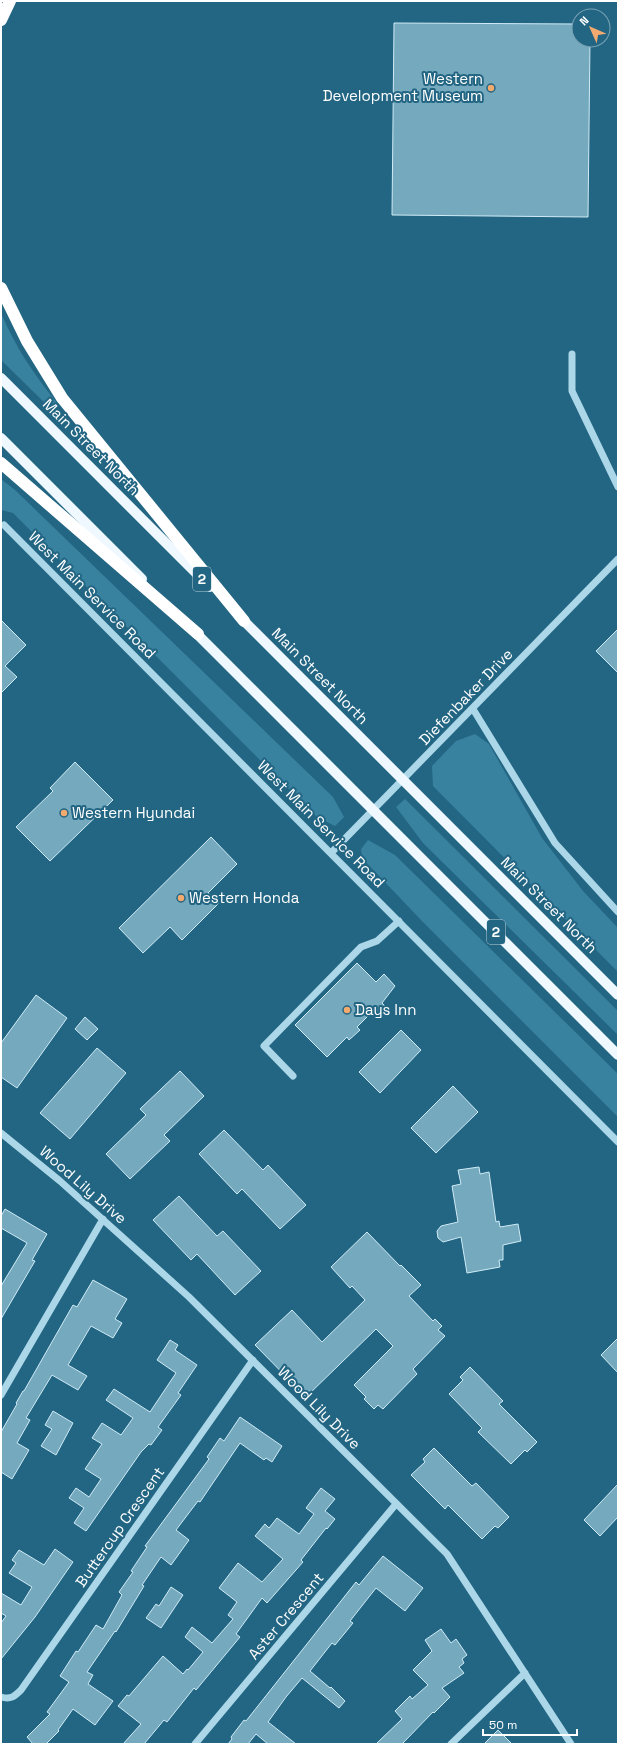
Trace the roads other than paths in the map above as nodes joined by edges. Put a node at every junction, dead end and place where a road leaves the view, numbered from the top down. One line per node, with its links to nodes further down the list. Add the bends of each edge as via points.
1 (10, 1): 2 (highway)
2 (1, 20)
3 (1, 288): 11 (highway, via 27,340 62,398)
4 (572, 354): 8 (street, via 572,391)
5 (1, 378): 11 (main road, Main Street North / 2)
6 (1, 438): 12 (main road, 2)
7 (1, 463): 12 (highway)
8 (618, 487)
9 (4, 525): 16 (street, West Main Service Road)
10 (618, 559): 13 (street, Diefenbaker Drive)
11 (244, 620): 14 (main road, Main Street North / 2)
12 (198, 634): 15 (main road, 2)
13 (473, 709): 14 (street, Diefenbaker Drive); 17 (street, via 555,843)
14 (402, 780): 15 (street, Diefenbaker Drive); 19 (main road, Main Street North / 2)
15 (374, 810): 16 (street, Diefenbaker Drive); 20 (main road, 2)
16 (331, 853): 18 (street, West Main Service Road)
17 (618, 912)
18 (399, 921): 21 (street, via 377,941 361,947 264,1046); 23 (street, West Main Service Road)
19 (618, 995)
20 (618, 1055)
21 (293, 1076)
22 (1, 1133): 24 (street, Wood Lily Drive)
23 (618, 1142)
24 (103, 1219): 25 (street, Wood Lily Drive, via 184,1292); 26 (street)
25 (253, 1360): 27 (street, Wood Lily Drive); 29 (street, Buttercup Crescent, via 21,1690 8,1699)
26 (1, 1395)
27 (396, 1504): 28 (street, Wood Lily Drive, via 451,1559); 30 (street, Aster Crescent)
28 (525, 1673): 31 (street); 32 (street, Wood Lily Drive)
29 (1, 1697)
30 (196, 1744)
31 (451, 1744)
32 (571, 1744)

